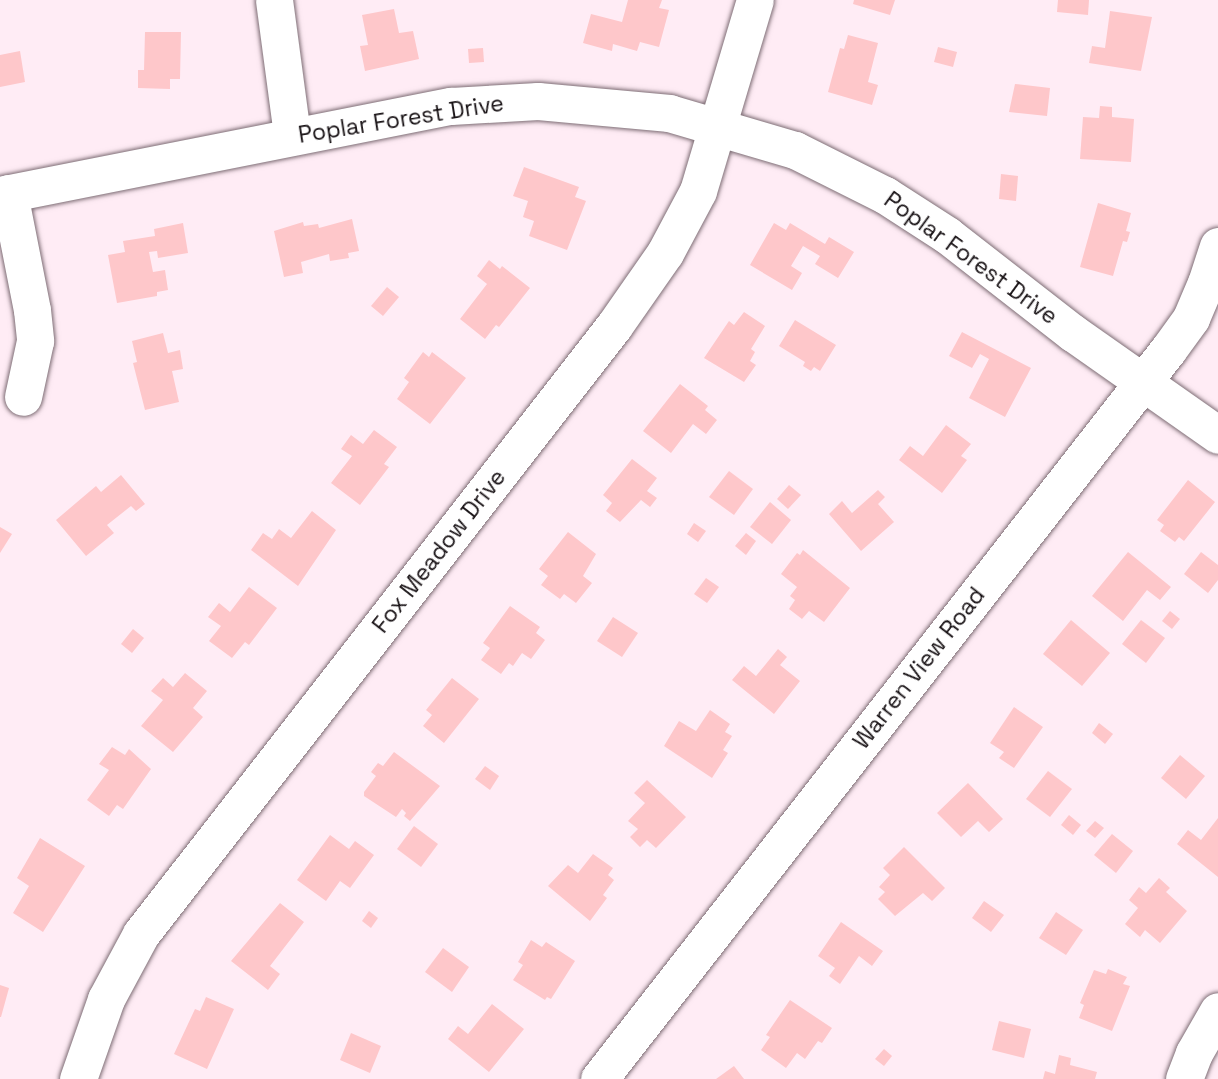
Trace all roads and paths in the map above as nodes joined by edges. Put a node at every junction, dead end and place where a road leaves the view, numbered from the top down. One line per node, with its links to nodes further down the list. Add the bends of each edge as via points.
1 (274, 0): 4 (street)
2 (755, 0): 3 (street, Fox Meadow Drive)
3 (719, 126): 4 (street, Poplar Forest Drive, via 632,107 509,101 451,106); 7 (street, Poplar Forest Drive, via 795,150 885,195 947,235); 11 (street, Fox Meadow Drive, via 682,224 636,296 141,934 106,999)
4 (292, 135): 5 (street, Poplar Forest Drive)
5 (5, 194): 8 (street, via 32,310 34,341)
6 (1218, 246): 7 (street, Warren View Road, via 1191,318)
7 (1142, 383): 9 (street, Poplar Forest Drive); 12 (street, Warren View Road)
8 (23, 397)
9 (1218, 435)
10 (1218, 1011): 13 (street)
11 (78, 1079)
12 (599, 1079)
13 (1184, 1079)

